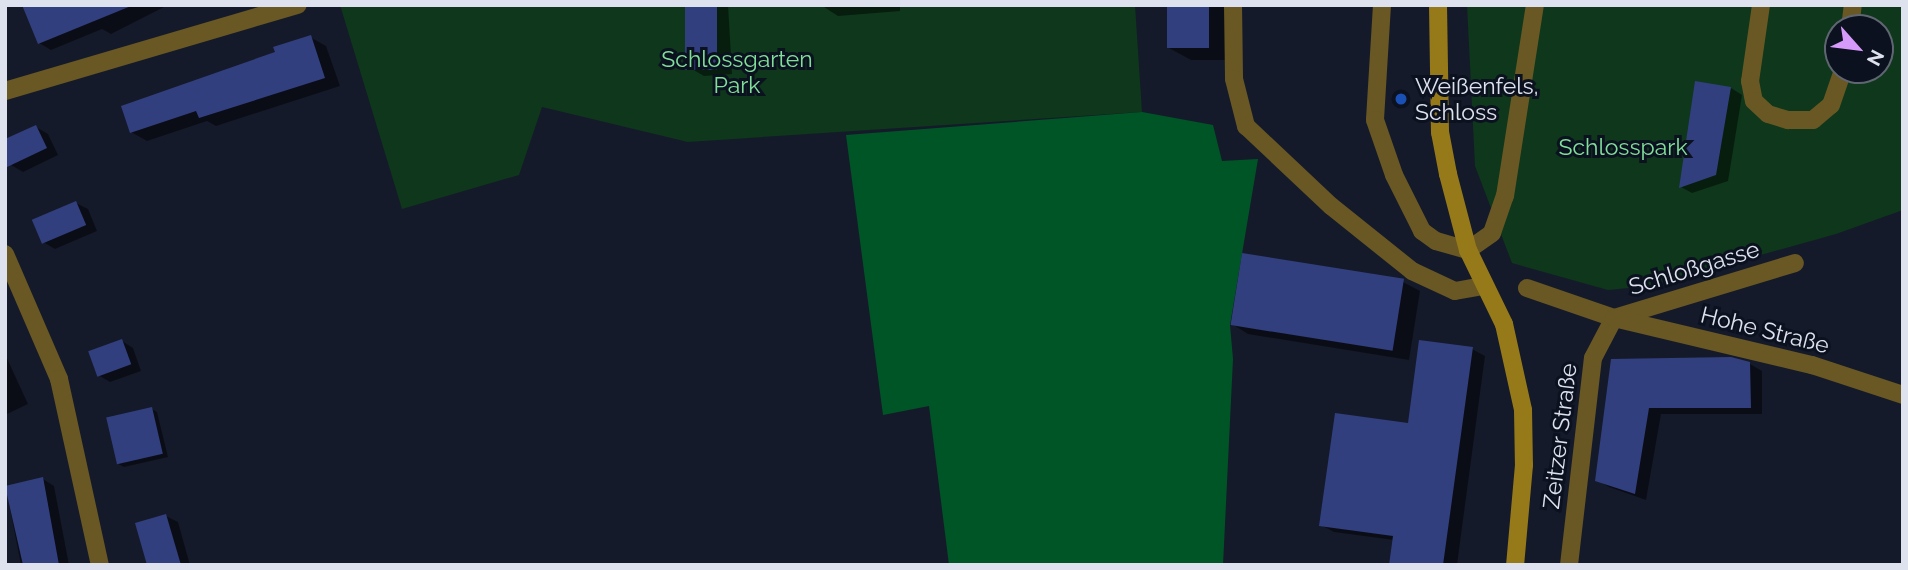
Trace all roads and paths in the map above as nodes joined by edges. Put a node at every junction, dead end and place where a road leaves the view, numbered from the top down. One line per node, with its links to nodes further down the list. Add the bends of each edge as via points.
1 (298, 5): 8 (street)
2 (1233, 5): 12 (street, via 1234,79 1246,126 1331,206 1412,271 1455,291)
3 (1382, 5): 9 (street, via 1375,120 1394,175 1422,231 1436,241)
4 (1438, 5): 9 (main road, Zeitzer Straße, via 1440,132)
5 (1535, 5): 9 (street, via 1506,196 1492,233)
6 (1761, 5): 7 (street, via 1749,81 1754,101 1768,114 1812,120 1831,105)
7 (1838, 84)
8 (5, 90)
9 (1468, 250): 12 (main road, Zeitzer Straße)
10 (5, 254): 16 (street, via 59,379)
11 (1795, 263): 14 (street, Schloßgasse)
12 (1484, 286): 17 (main road, Zeitzer Straße, via 1507,334 1523,410 1524,465)
13 (1527, 288): 14 (street, Schloßgasse)
14 (1614, 317): 15 (street, Hohe Straße, via 1812,365); 18 (street, Zeitzer Straße, via 1593,358)
15 (1903, 395)
16 (100, 565)
17 (1515, 565)
18 (1569, 565)

